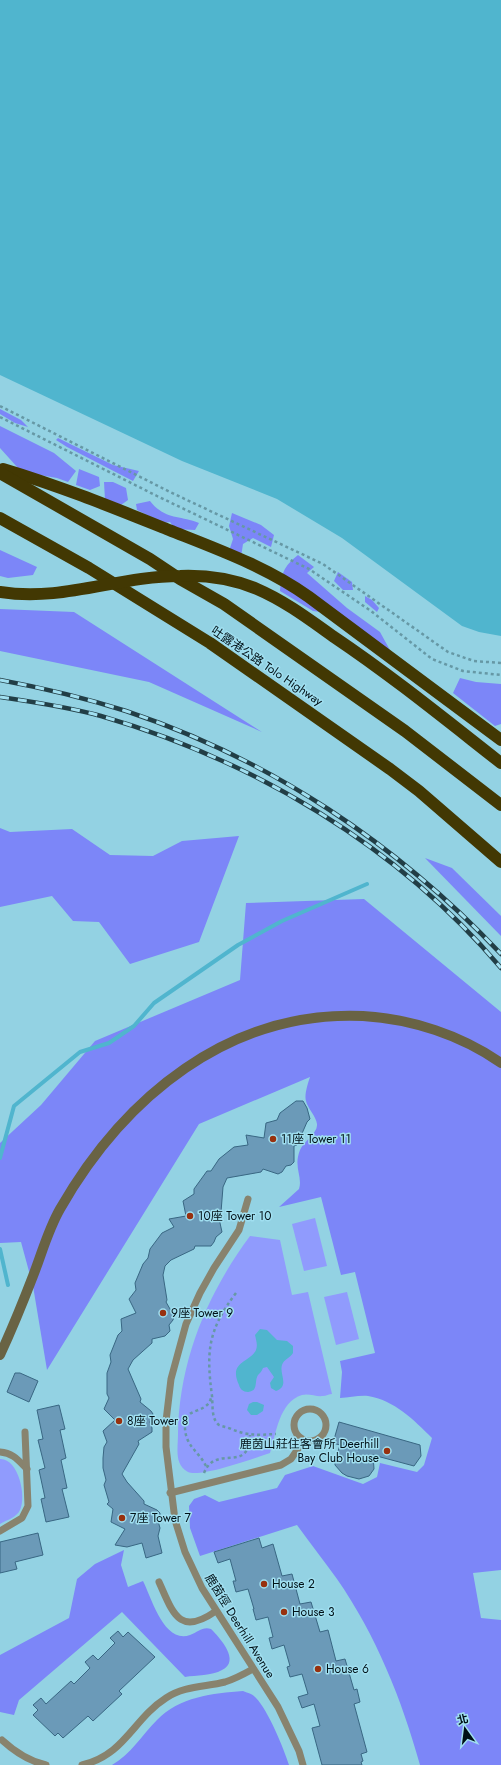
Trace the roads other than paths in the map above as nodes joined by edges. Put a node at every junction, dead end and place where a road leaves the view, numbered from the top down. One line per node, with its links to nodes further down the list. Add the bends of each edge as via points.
1 (0, 468): 5 (highway, via 34,478 223,551 284,581)
2 (0, 474): 7 (highway, 吐露港公路 Tolo Highway, via 150,558 224,604 405,732)
3 (0, 518): 8 (highway, 吐露港公路 Tolo Highway, via 89,568 217,647 390,769)
4 (0, 592): 6 (highway, via 47,595 179,576 203,576 256,589 275,597 361,655)
5 (501, 740)
6 (501, 763)
7 (501, 805)
8 (501, 862)
9 (501, 1063): 11 (street, via 442,1032 380,1017 344,1015 281,1023 225,1044 196,1060 146,1100 98,1152 76,1183 48,1232 34,1275)
10 (248, 1199): 16 (lane, 鹿茵徑 Deerhill Avenue, via 238,1230 200,1293 181,1341 171,1378 166,1421)
11 (0, 1355)
12 (25, 1432): 15 (lane)
13 (304, 1440): 13 (lane, via 294,1427 297,1416 305,1409 317,1410 326,1422 324,1433 315,1440); 16 (lane, via 291,1459 281,1465)
14 (0, 1452): 15 (lane, via 13,1455)
15 (27, 1469): 17 (lane, via 26,1512 22,1518)
16 (170, 1493): 19 (lane, 鹿茵徑 Deerhill Avenue, via 185,1552)
17 (0, 1531)
18 (159, 1582): 19 (lane, via 173,1613 179,1618 193,1623 200,1622)
19 (216, 1611): 20 (lane, 鹿茵徑 Deerhill Avenue)
20 (253, 1669): 23 (lane, via 234,1679 189,1688 167,1697 149,1712 118,1747 99,1759); 24 (lane, 鹿茵徑 Deerhill Avenue, via 278,1707)
21 (2, 1740): 22 (lane, via 20,1755)
22 (46, 1765)
23 (82, 1765)
24 (303, 1765)

